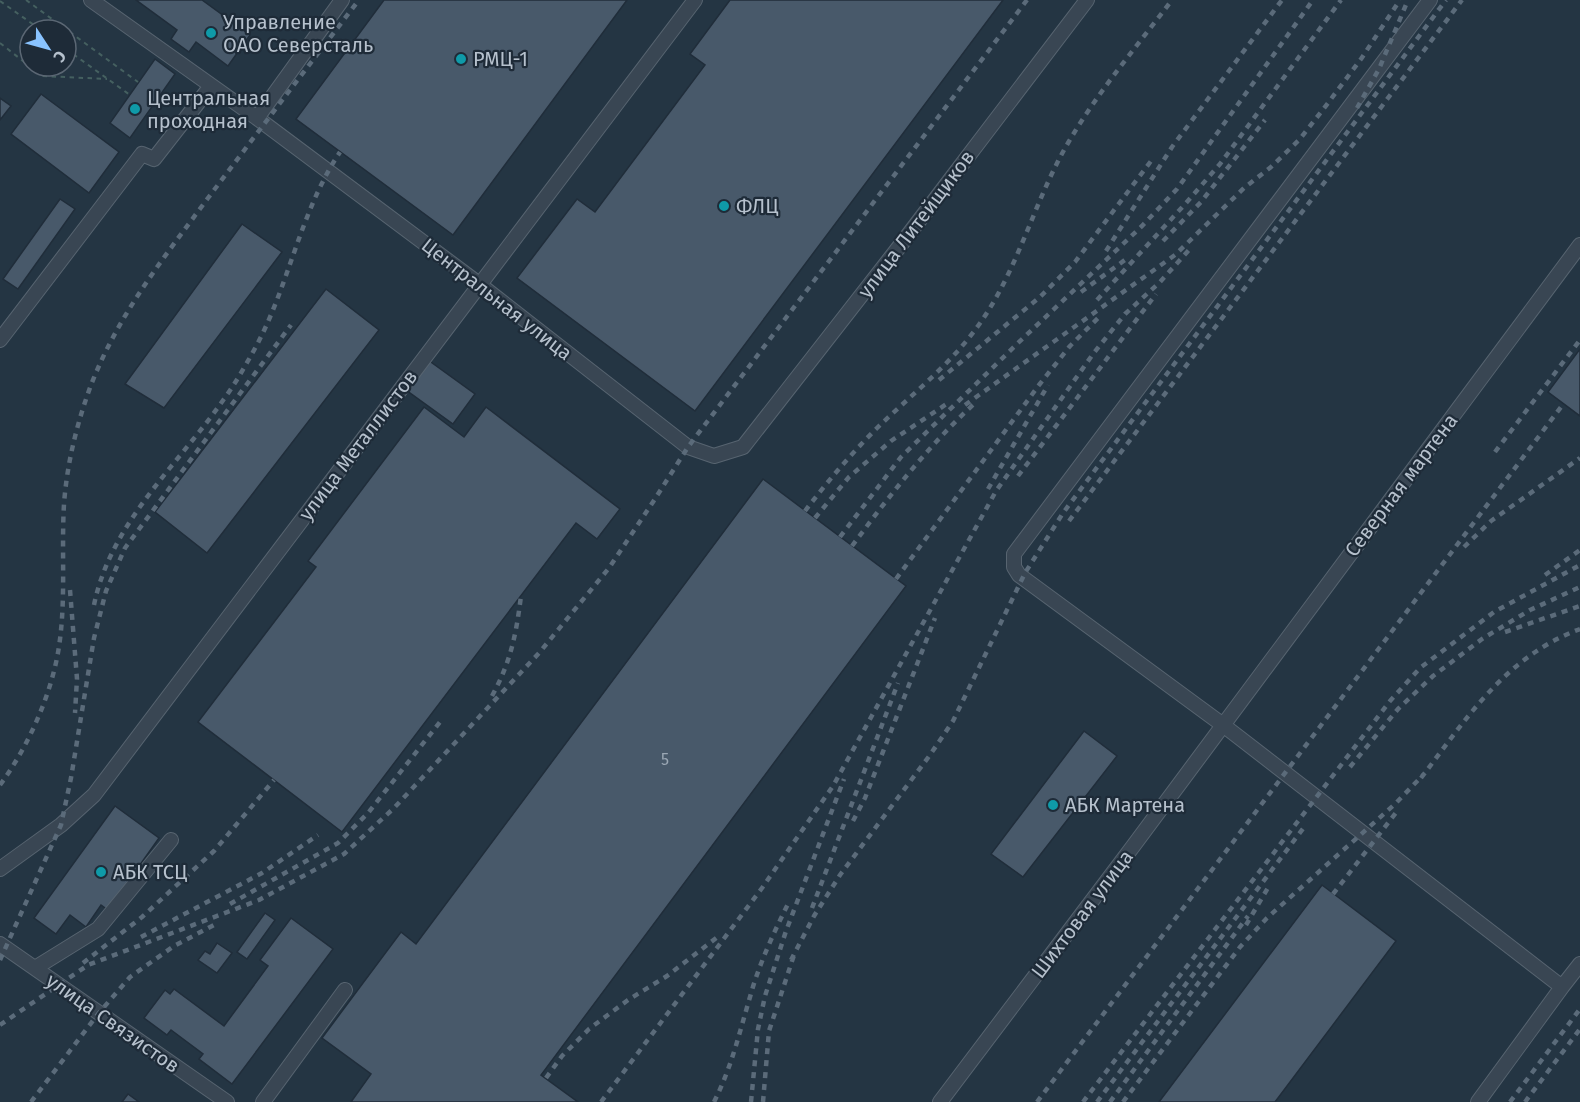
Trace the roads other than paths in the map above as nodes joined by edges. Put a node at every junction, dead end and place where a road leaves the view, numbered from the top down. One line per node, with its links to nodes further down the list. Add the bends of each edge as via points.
1 (91, 0): 6 (street, Центральная улица)
2 (342, 0): 7 (street)
3 (695, 0): 9 (street, улица Металлистов)
4 (1087, 0): 11 (street, улица Литейщиков)
5 (1430, 0): 12 (street, via 1014,554 1018,575)
6 (211, 86): 7 (street, Центральная улица); 10 (street, via 154,159 142,154)
7 (257, 118): 9 (street, Центральная улица)
8 (1580, 245): 12 (street, Северная мартена)
9 (479, 284): 11 (street, Центральная улица, via 688,447 714,456); 14 (street, улица Металлистов, via 94,795 61,825)
10 (0, 340)
11 (743, 447)
12 (1223, 725): 18 (street); 22 (street, Шихтовая улица)
13 (171, 840): 17 (street, via 98,928)
14 (0, 869)
15 (0, 944): 17 (street, улица Связистов)
16 (1580, 963): 18 (street)
17 (35, 968): 20 (street, улица Связистов)
18 (1562, 987): 23 (street)
19 (345, 990): 21 (street)
20 (227, 1102)
21 (263, 1102)
22 (940, 1102)
23 (1478, 1102)

